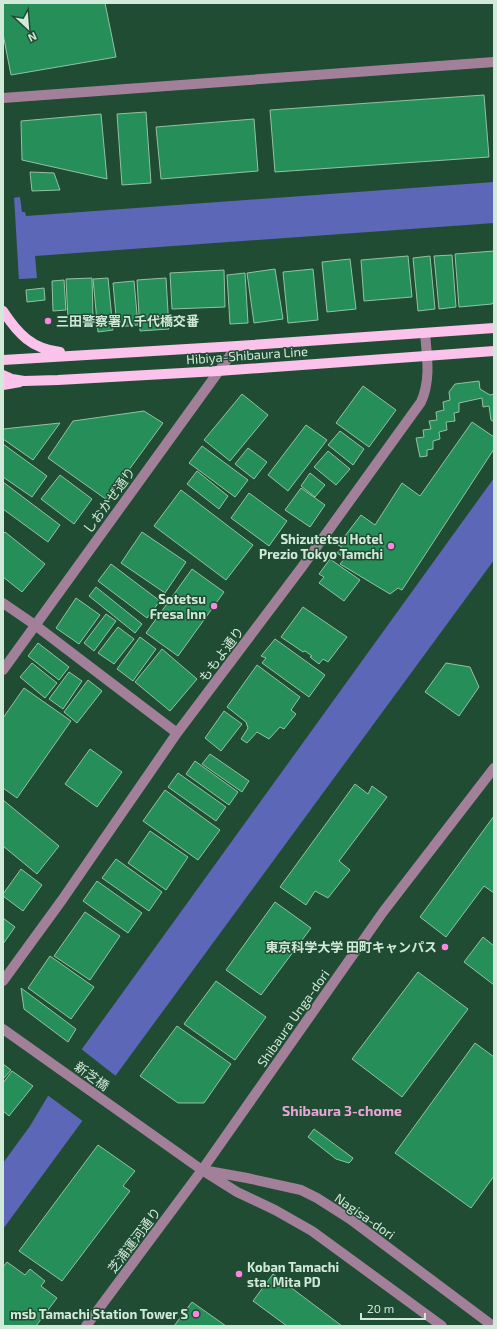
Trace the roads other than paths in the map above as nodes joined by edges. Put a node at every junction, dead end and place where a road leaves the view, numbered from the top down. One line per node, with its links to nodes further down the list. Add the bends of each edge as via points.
1 (494, 62): 2 (street)
2 (3, 98)
3 (3, 311): 8 (main road, via 23,337 36,346 53,352)
4 (494, 328): 5 (main road, Hibiya-Shibaura Line)
5 (425, 333): 6 (main road, Hibiya-Shibaura Line); 9 (street, ももよ通り)
6 (236, 346): 8 (main road, Hibiya-Shibaura Line); 11 (street, しおかぜ通り)
7 (494, 351): 9 (main road, Hibiya-Shibaura Line)
8 (78, 355): 10 (main road)
9 (427, 356): 11 (main road, Hibiya-Shibaura Line); 18 (street, ももよ通り, via 428,379 420,402 302,567)
10 (3, 360)
11 (218, 371): 13 (main road, Hibiya-Shibaura Line); 16 (street, しおかぜ通り)
12 (3, 375): 13 (main road, Hibiya-Shibaura Line)
13 (24, 381): 14 (main road)
14 (3, 385)
15 (3, 603): 16 (street)
16 (35, 626): 17 (street, しおかぜ通り); 18 (street)
17 (3, 670)
18 (177, 733): 20 (street, ももよ通り)
19 (494, 768): 23 (street, Shibaura Unga-dori, via 383,912)
20 (3, 981)
21 (3, 1029): 22 (street, 新芝橋)
22 (108, 1104): 23 (street, Nagisa-dori)
23 (202, 1170): 24 (street, 芝浦運河通り); 25 (street, Nagisa-dori, via 237,1192 312,1231); 26 (street, Nagisa-dori, via 301,1190 317,1198 350,1219)
24 (86, 1326)
25 (442, 1326)
26 (493, 1326)

